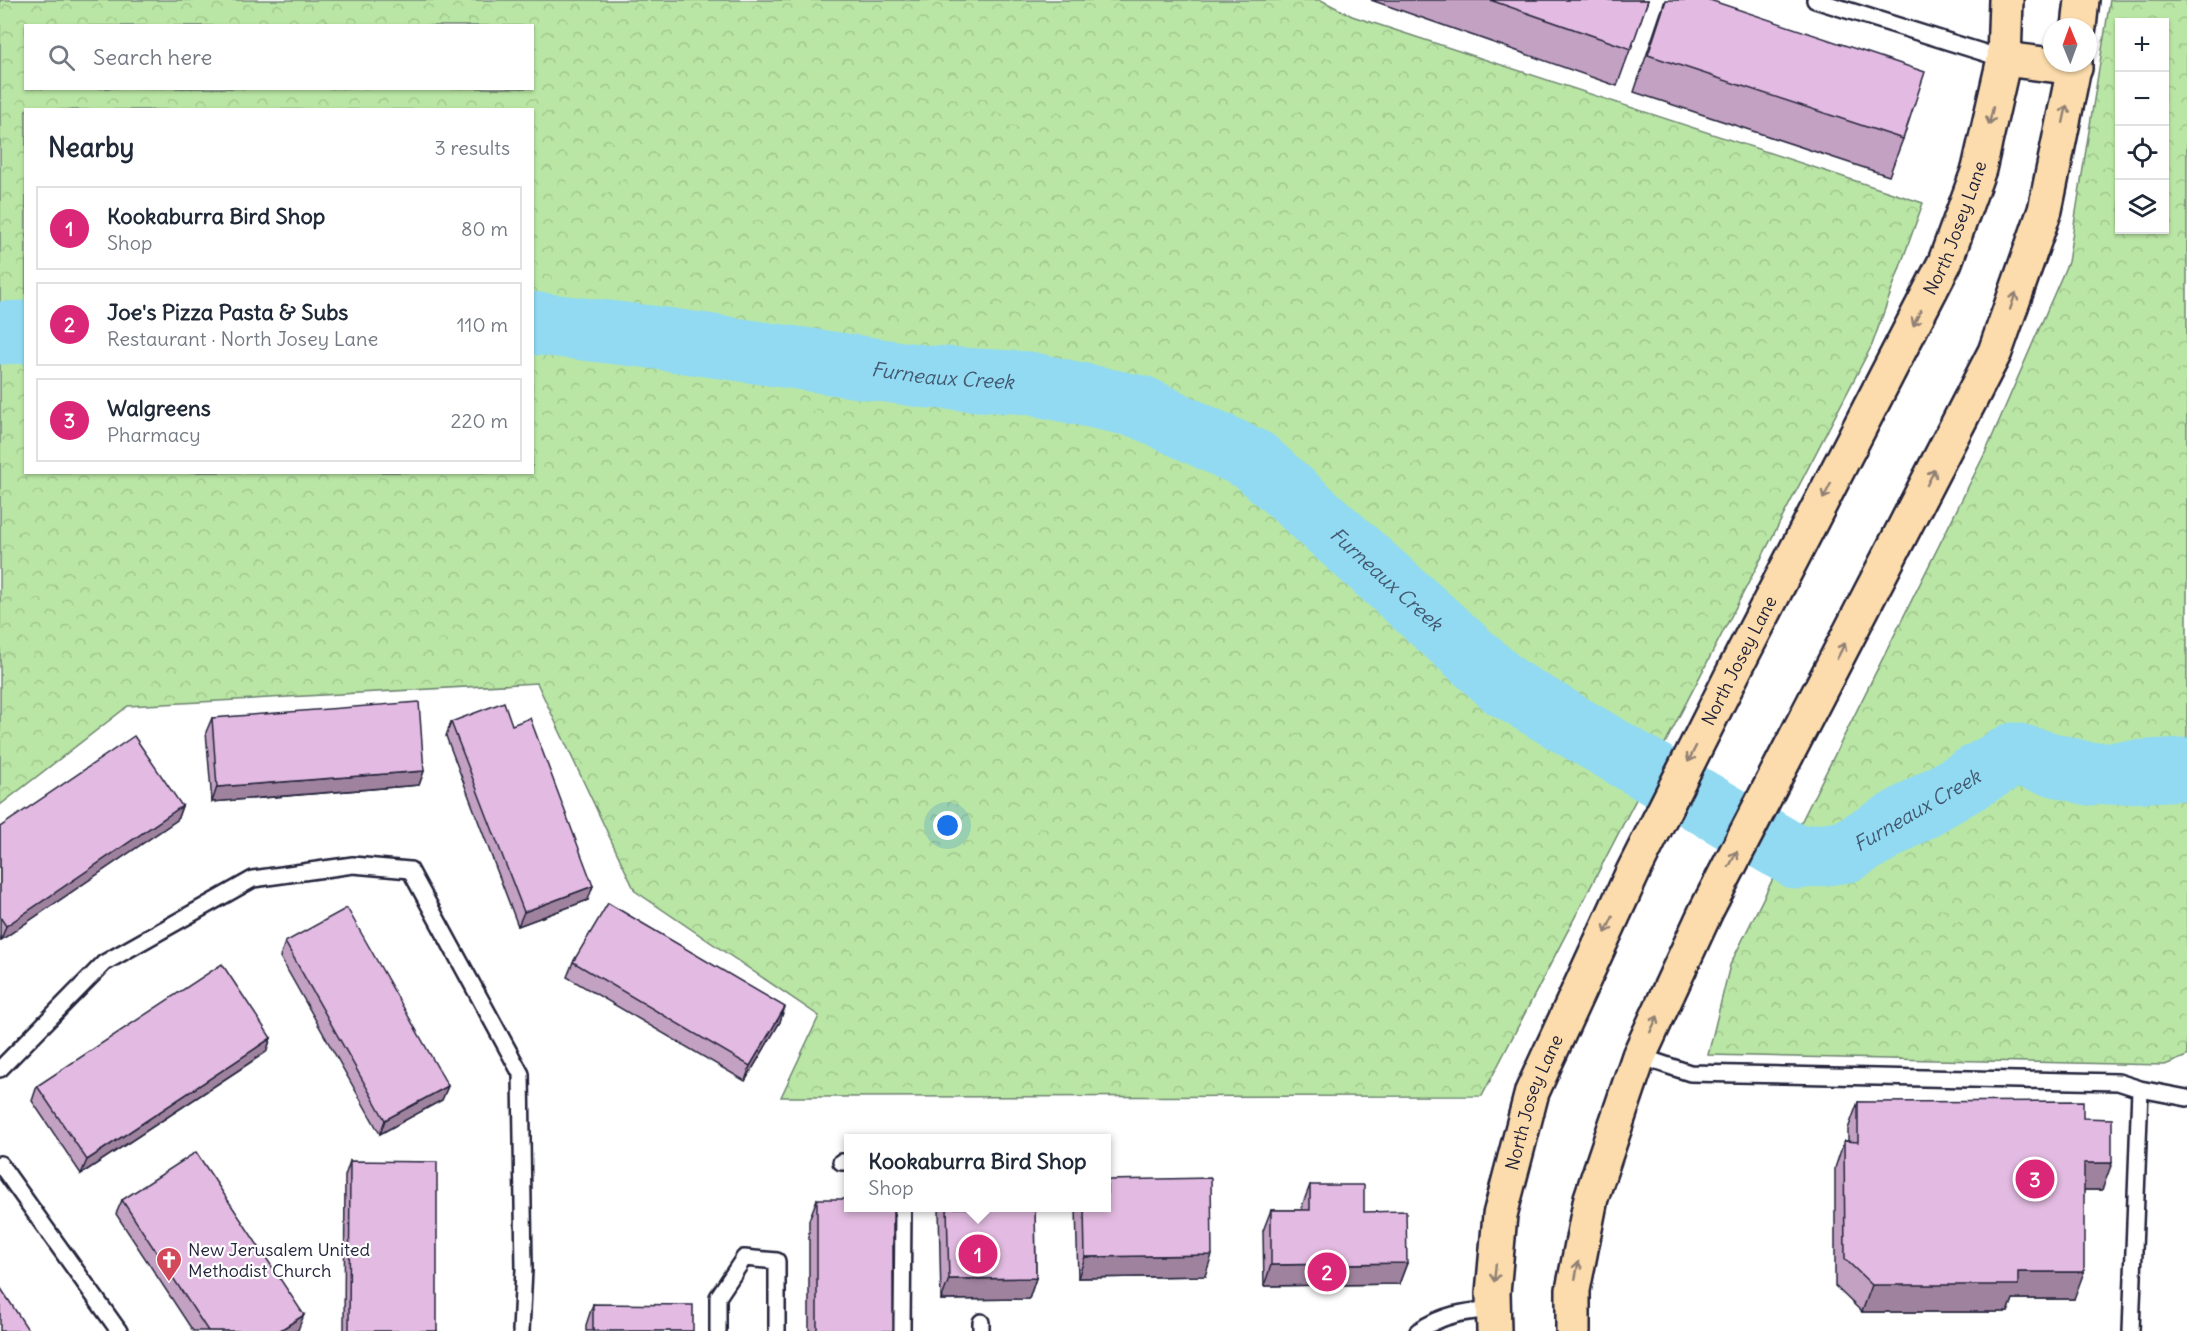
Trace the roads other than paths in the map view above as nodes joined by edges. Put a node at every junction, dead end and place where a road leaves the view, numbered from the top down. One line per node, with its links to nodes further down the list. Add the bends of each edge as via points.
1 (1815, 0): 5 (lane)
2 (2006, 0): 5 (main road, North Josey Lane)
3 (2082, 0): 4 (main road)
4 (2080, 18)
5 (2004, 59): 6 (main road); 14 (main road, North Josey Lane, one-way to 14, via 1979,169 1945,262 1633,872 1532,1092 1500,1215)
6 (2043, 63)
7 (2074, 72): 8 (main road, one-way to 7, via 1706,911 1995,352 2045,210)
8 (1639, 1056): 10 (lane, via 1690,1073 2118,1082); 15 (main road, one-way to 8, via 1574,1290 1591,1198)
9 (0, 1069): 17 (lane, via 104,963 253,879 353,865 410,870 520,1074 524,1269)
10 (2140, 1089): 11 (lane); 22 (lane)
11 (2187, 1098)
12 (0, 1164): 16 (lane)
13 (903, 1212): 20 (lane)
14 (1494, 1320): 21 (lane, via 1457,1312)
15 (1574, 1330)
16 (118, 1331)
17 (521, 1331)
18 (718, 1331): 19 (lane, via 718,1297 744,1258 777,1261)
19 (777, 1331)
20 (902, 1331)
21 (1418, 1331)
22 (2131, 1331)

